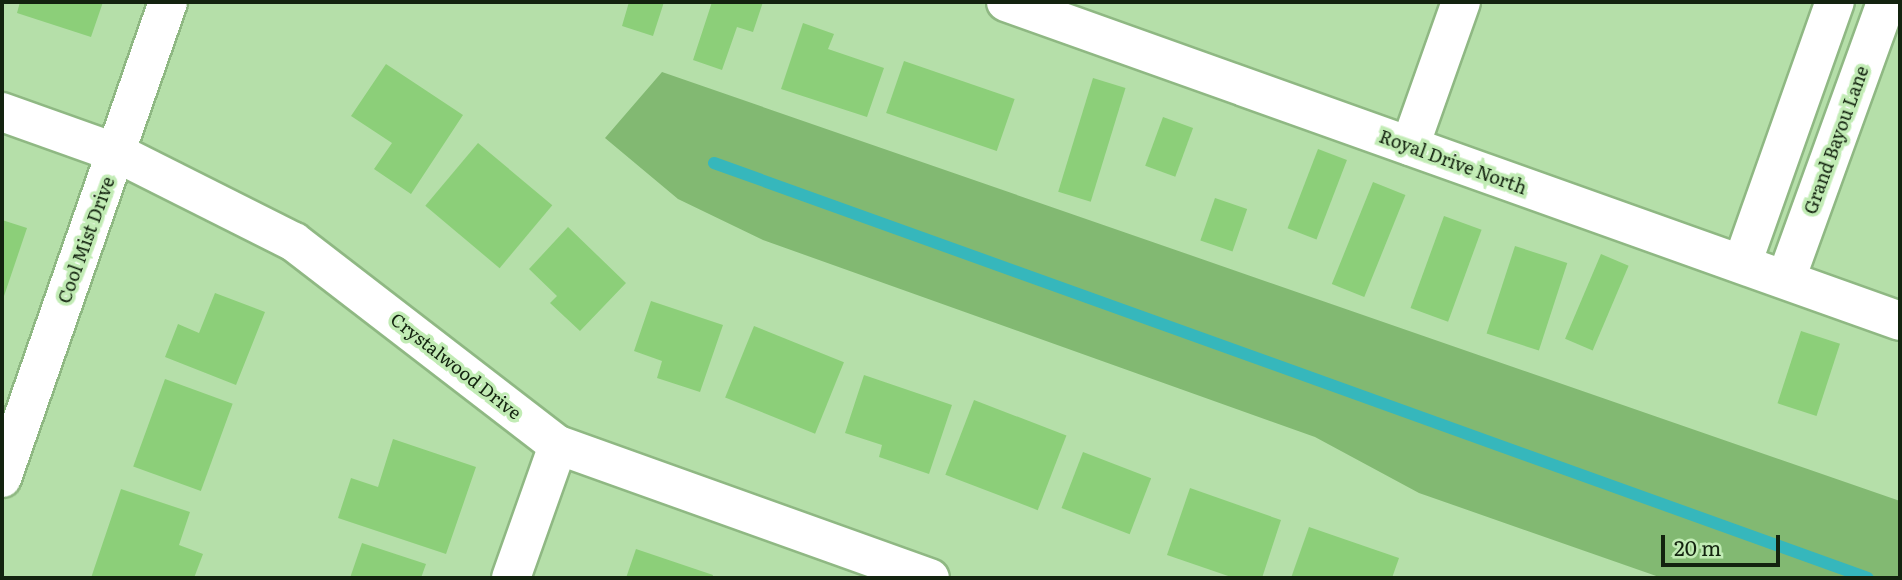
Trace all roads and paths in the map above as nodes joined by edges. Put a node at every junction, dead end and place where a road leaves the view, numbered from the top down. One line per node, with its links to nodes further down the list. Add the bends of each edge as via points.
1 (168, 2): 9 (street, Cool Mist Drive)
2 (1006, 2): 6 (street, Royal Drive North)
3 (1461, 2): 8 (street)
4 (1835, 2): 10 (street)
5 (1886, 2): 11 (street, Grand Bayou Lane)
6 (1090, 16): 8 (street, Royal Drive North)
7 (2, 112): 9 (street, Crystalwood Drive)
8 (1410, 146): 10 (street, Royal Drive North)
9 (117, 153): 13 (street, Crystalwood Drive, via 294,242); 14 (street, Cool Mist Drive)
10 (1742, 264): 11 (street, Royal Drive North)
11 (1786, 279): 12 (street, Royal Drive North)
12 (1900, 321)
13 (558, 445): 15 (street); 16 (street, Crystalwood Drive)
14 (2, 478)
15 (511, 578)
16 (930, 578)

